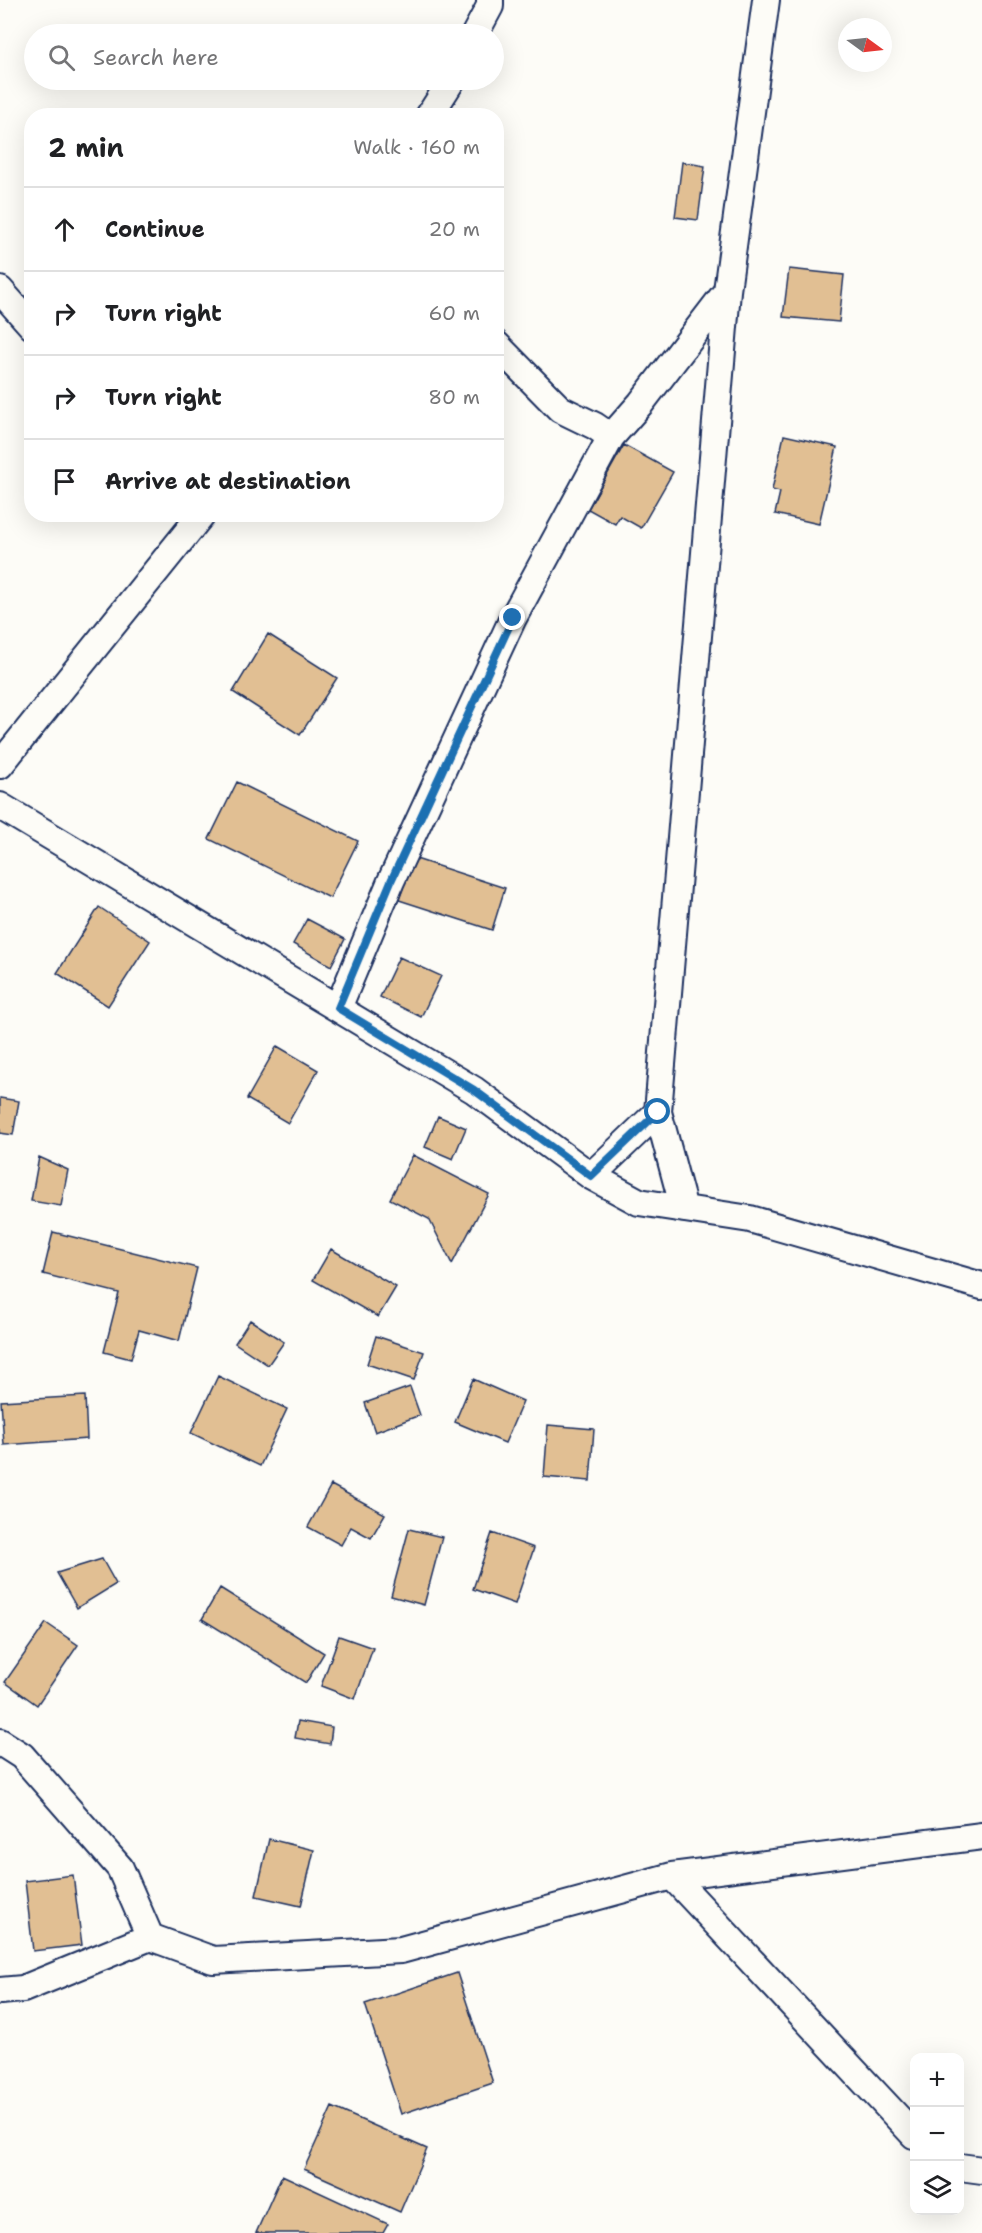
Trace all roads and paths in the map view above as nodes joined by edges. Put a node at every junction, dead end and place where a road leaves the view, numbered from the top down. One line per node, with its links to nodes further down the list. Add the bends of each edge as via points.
1 (490, 0): 3 (street)
2 (766, 0): 7 (street)
3 (480, 24)
4 (446, 90): 5 (street)
5 (434, 108)
6 (0, 291): 8 (street)
7 (727, 291): 10 (street); 15 (street)
8 (24, 317)
9 (504, 352): 10 (street, via 560,409)
10 (611, 437): 14 (street, via 513,618 391,881)
11 (189, 522): 12 (street)
12 (0, 765)
13 (0, 806): 14 (street)
14 (338, 1008): 16 (street, via 474,1090)
15 (658, 1112): 16 (street); 17 (street)
16 (591, 1176): 17 (street, via 639,1202)
17 (684, 1209): 18 (street, via 750,1219)
18 (982, 1286)
19 (0, 1742): 22 (street, via 22,1756 120,1868)
20 (982, 1836): 21 (street)
21 (672, 1876): 22 (street, via 401,1950 213,1960); 24 (street)
22 (150, 1937): 23 (street, via 23,1989)
23 (0, 1991)
24 (910, 2130)
25 (964, 2168): 26 (street)
26 (982, 2170)

